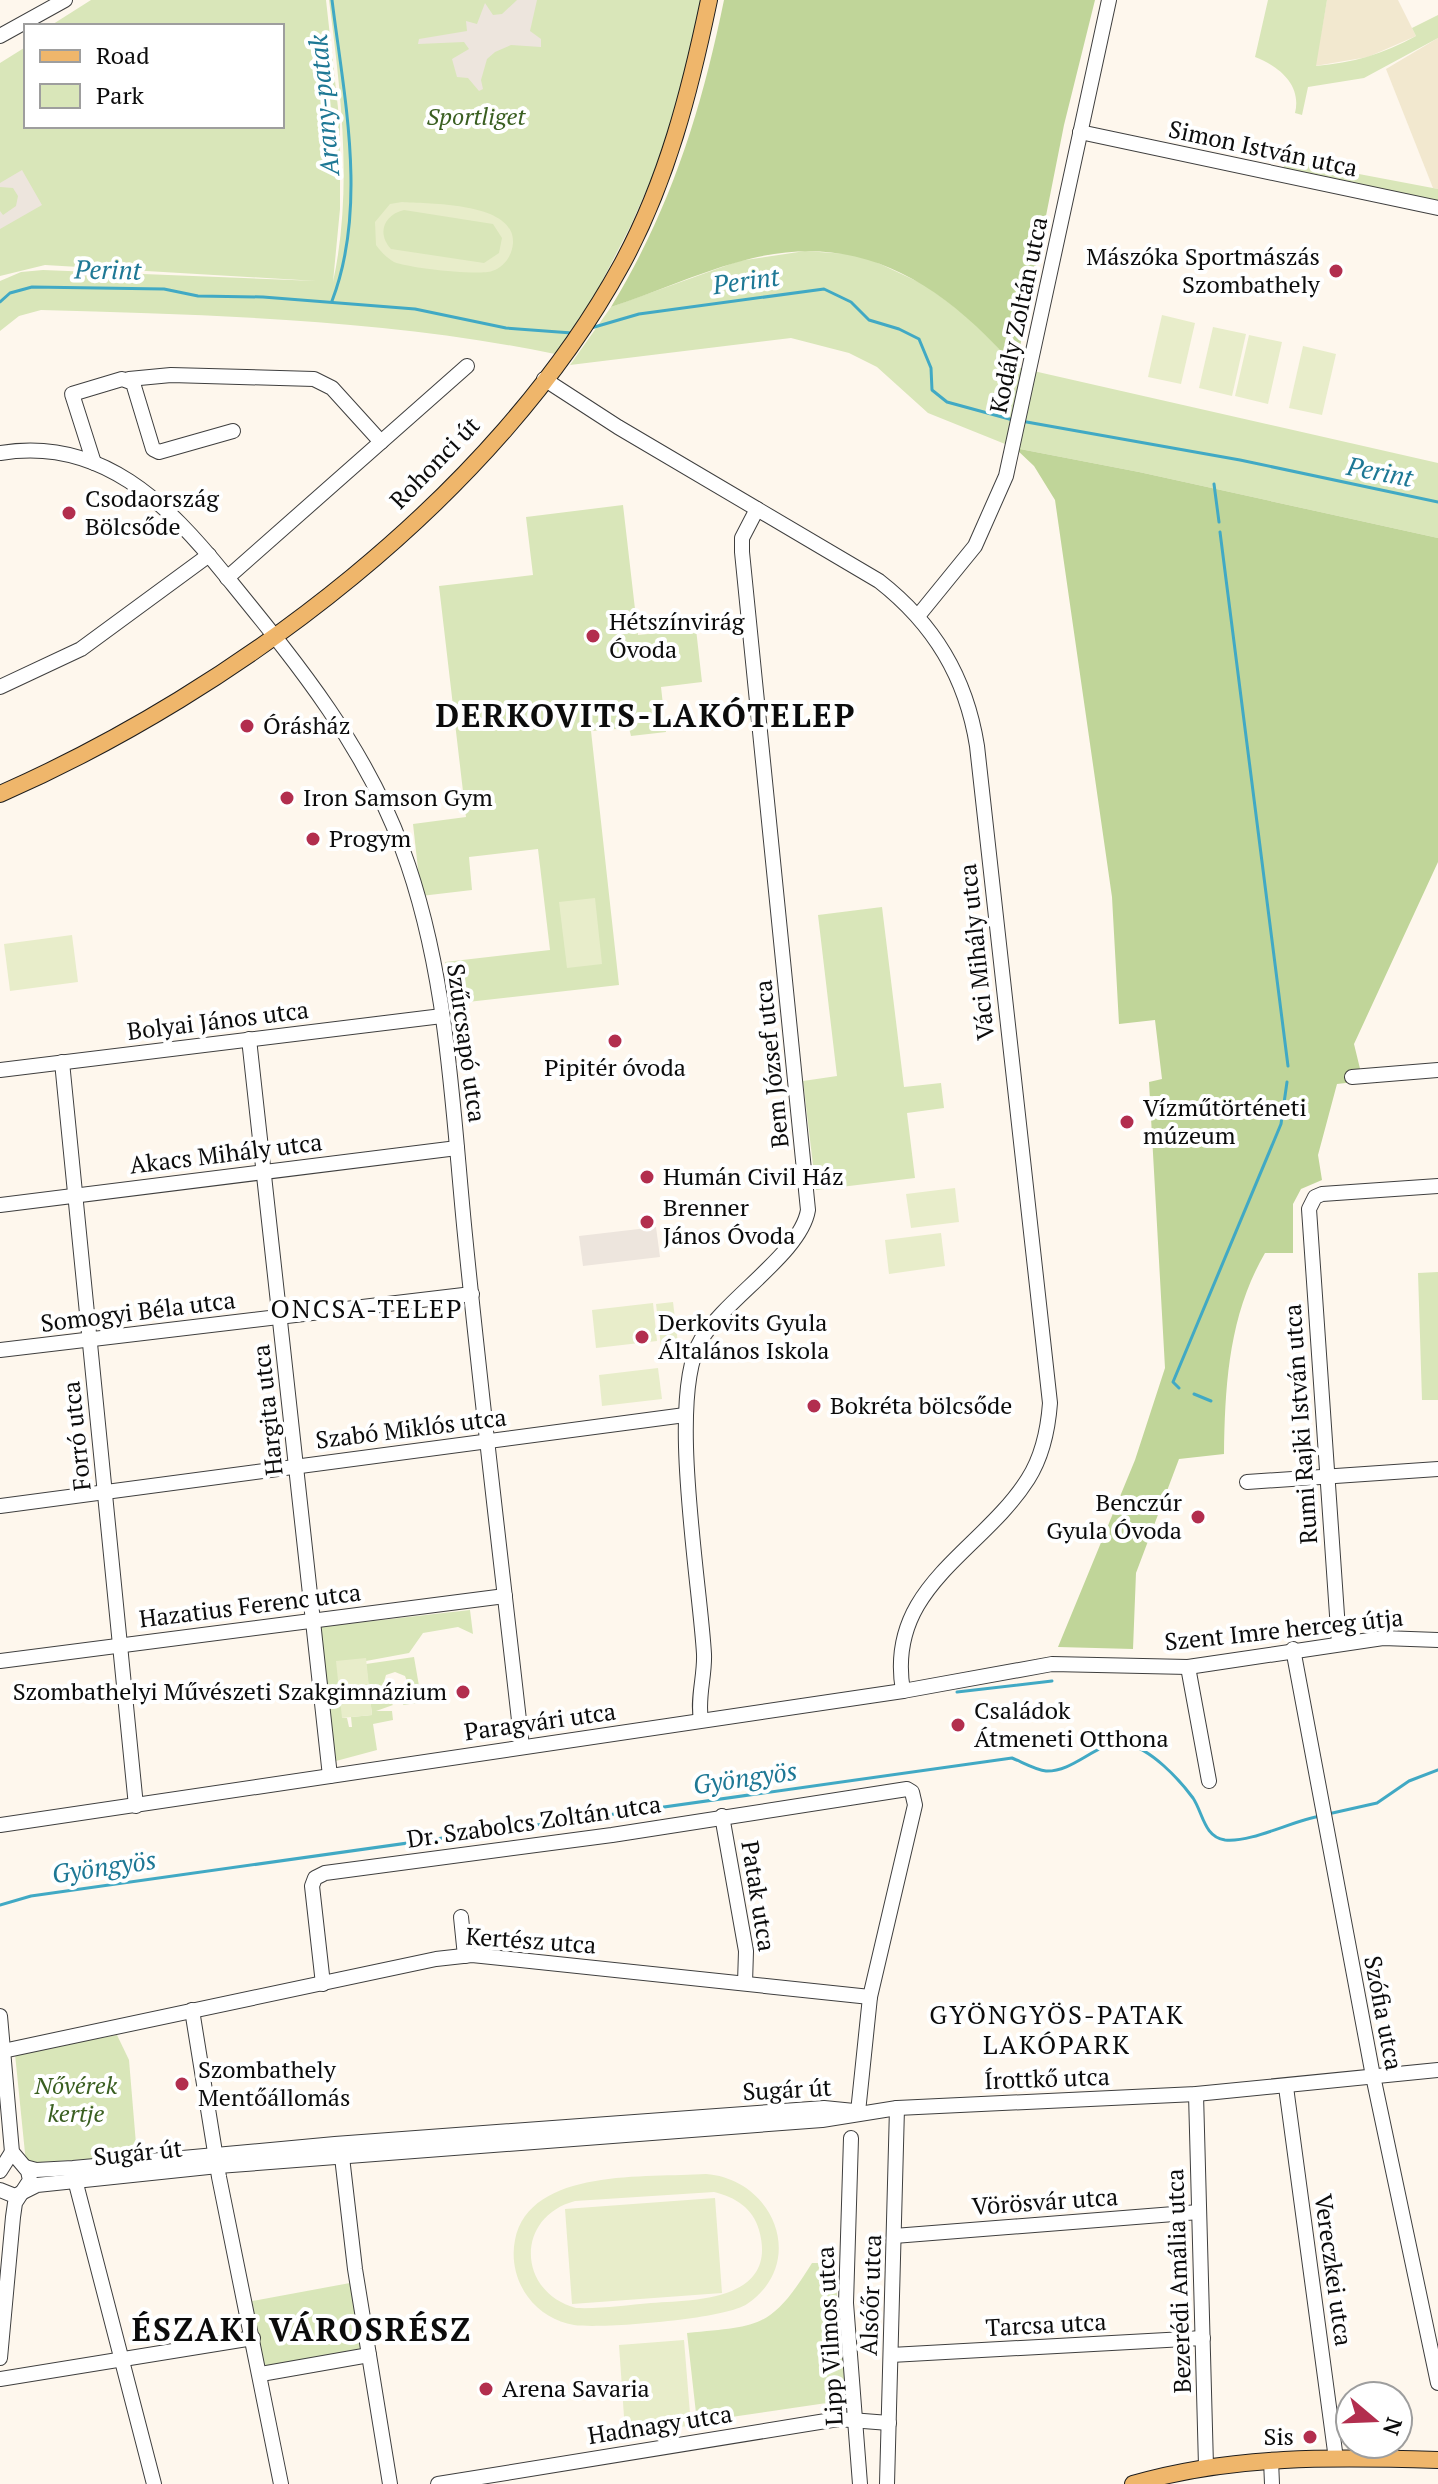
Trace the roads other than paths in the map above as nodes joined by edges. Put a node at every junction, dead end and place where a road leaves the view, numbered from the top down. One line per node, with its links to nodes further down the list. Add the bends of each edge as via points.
1 (65, 0): 4 (street)
2 (709, 0): 9 (main road, Rohonci út, via 663,172 599,302)
3 (1109, 0): 5 (street, Kodály Zoltán utca)
4 (0, 36)
5 (1080, 132): 6 (street, Simon István utca); 17 (street, Kodály Zoltán utca, via 1006,476 988,522 959,569)
6 (1438, 208)
7 (467, 366): 11 (street)
8 (129, 379): 10 (street, via 153,449 159,452); 11 (street, via 314,379 332,388); 13 (street, via 72,394)
9 (544, 379): 14 (street, Váci Mihály utca); 18 (main road, Rohonci út, via 431,505)
10 (233, 431)
11 (381, 442): 16 (street)
12 (0, 453): 13 (street, Szűrcsapó utca, via 53,450)
13 (94, 463): 15 (street, Szűrcsapó utca, via 149,495)
14 (757, 509): 17 (street, Váci Mihály utca, via 879,581); 36 (street, Bem József utca, via 742,538 742,552 808,1210 795,1240 722,1312 701,1341 690,1368)
15 (209, 555): 16 (street, Szűrcsapó utca); 19 (street, via 81,649)
16 (227, 578): 18 (street, Szűrcsapó utca)
17 (918, 616): 53 (street, Váci Mihály utca, via 962,683 975,737 1050,1403 1045,1439 1028,1479 948,1565 912,1615 901,1653)
18 (275, 637): 20 (main road, Rohonci út, via 147,720); 21 (street, Szűrcsapó utca, via 344,730 393,825 422,915)
19 (0, 687)
20 (0, 794)
21 (442, 1016): 22 (street, Bolyai János utca); 27 (street, Szűrcsapó utca)
22 (249, 1039): 23 (street, Bolyai János utca); 28 (street, Hargita utca)
23 (62, 1062): 24 (street, Bolyai János utca); 30 (street, Forró utca)
24 (0, 1070)
25 (1438, 1070): 26 (street)
26 (1352, 1077)
27 (457, 1148): 28 (street, Akacs Mihály utca); 32 (street, Szűrcsapó utca)
28 (264, 1172): 30 (street, Akacs Mihály utca); 33 (street, Hargita utca)
29 (1438, 1186): 40 (street, Rumi Rajki István utca, via 1322,1194 1311,1202)
30 (75, 1195): 31 (street, Akacs Mihály utca); 34 (street, Forró utca)
31 (0, 1205)
32 (472, 1294): 33 (street, Somogyi Béla utca); 37 (street, Szűrcsapó utca)
33 (280, 1317): 34 (street, Somogyi Béla utca); 38 (street, Hargita utca)
34 (89, 1340): 35 (street, Somogyi Béla utca); 42 (street, Forró utca)
35 (0, 1350)
36 (685, 1415): 37 (street, Szabó Miklós utca); 54 (street, Bem József utca, via 704,1657)
37 (489, 1441): 38 (street, Szabó Miklós utca); 44 (street, Szűrcsapó utca)
38 (296, 1465): 42 (street, Szabó Miklós utca); 45 (street, Hargita utca)
39 (1438, 1469): 40 (street)
40 (1327, 1479): 41 (street); 47 (street, Rumi Rajki István utca)
41 (1247, 1482)
42 (104, 1489): 43 (street, Szabó Miklós utca); 48 (street, Forró utca)
43 (0, 1506)
44 (505, 1596): 45 (street, Hazatius Ferenc utca); 55 (street, Szűrcsapó utca)
45 (313, 1620): 48 (street, Hazatius Ferenc utca); 56 (street, Hargita utca)
46 (1438, 1640): 47 (street, Szent Imre herceg útja, via 1383,1638)
47 (1339, 1644): 49 (street, Szent Imre herceg útja)
48 (119, 1645): 50 (street, Hazatius Ferenc utca); 58 (street, Forró utca)
49 (1293, 1649): 52 (street, Szent Imre herceg útja); 70 (street, Szófia utca)
50 (0, 1661)
51 (1086, 1663): 52 (street, Szent Imre herceg útja); 53 (street, Paragvári utca, via 1052,1664)
52 (1188, 1667): 57 (street)
53 (903, 1691): 54 (street, Paragvári utca)
54 (701, 1720): 55 (street, Paragvári utca)
55 (522, 1747): 56 (street, Paragvári utca)
56 (330, 1776): 58 (street, Paragvári utca)
57 (1209, 1781)
58 (136, 1806): 60 (street, Paragvári utca)
59 (722, 1816): 63 (street, Patak utca, via 746,1951); 64 (street, Dr. Szabolcs Zoltán utca, via 325,1873 312,1886); 65 (street, Dr. Szabolcs Zoltán utca, via 901,1789 912,1792 915,1805)
60 (0, 1825)
61 (461, 1917): 62 (street)
62 (465, 1956): 63 (street, Kertész utca); 64 (street, Kertész utca)
63 (745, 1983): 65 (street, Kertész utca)
64 (323, 1984): 66 (street, Kertész utca)
65 (870, 1997): 74 (street)
66 (192, 2010): 68 (street, Kertész utca); 77 (street)
67 (0, 2016): 68 (street)
68 (3, 2051): 78 (street)
69 (1438, 2070): 70 (street, Írottkő utca)
70 (1373, 2076): 71 (street, Írottkő utca); 94 (street, Szófia utca)
71 (1286, 2087): 72 (street, Írottkő utca); 97 (street, Vereczkei utca)
72 (1196, 2094): 73 (street, Írottkő utca); 83 (street, Bezerédi Amália utca)
73 (897, 2108): 74 (street, Írottkő utca); 85 (street, Alsóőr utca)
74 (858, 2112): 76 (street, Sugár út, via 806,2121); 77 (street, Sugár út, via 824,2108)
75 (851, 2138): 95 (street, Lipp Vilmos utca, via 846,2303)
76 (342, 2157): 77 (street, Sugár út); 88 (street)
77 (216, 2160): 80 (street, Sugár út); 86 (street)
78 (19, 2161): 79 (street); 80 (street, Sugár út, via 36,2170); 82 (street, via 30,2180)
79 (1, 2169)
80 (74, 2175): 82 (street, Sugár út); 91 (street)
81 (2, 2190): 82 (street, Sugár út, via 15,2196); 84 (street)
82 (24, 2192): 84 (street)
83 (1199, 2212): 85 (street, Vörösvár utca); 87 (street, Bezerédi Amália utca)
84 (13, 2217): 90 (street)
85 (894, 2236): 89 (street, Alsóőr utca)
86 (253, 2338): 91 (street); 92 (street)
87 (1203, 2338): 89 (street, Tarcsa utca); 102 (street, Bezerédi Amália utca)
88 (369, 2355): 92 (street); 106 (street)
89 (891, 2355): 96 (street, Alsóőr utca)
90 (0, 2358)
91 (123, 2361): 93 (street); 104 (street)
92 (261, 2374): 105 (street)
93 (0, 2379)
94 (1438, 2383)
95 (855, 2418): 96 (street, Hadnagy utca); 107 (street, Hadnagy utca); 108 (street, Lipp Vilmos utca)
96 (889, 2423): 109 (street, Alsóőr utca)
97 (1334, 2444)
98 (1334, 2459): 99 (main road)
99 (1271, 2460): 102 (main road); 111 (street)
100 (1414, 2460): 101 (main road)
101 (1438, 2460)
102 (1206, 2466): 103 (main road)
103 (1188, 2477): 110 (main road)
104 (154, 2484)
105 (281, 2484)
106 (390, 2484)
107 (438, 2484)
108 (860, 2484)
109 (887, 2484)
110 (1133, 2484)
111 (1272, 2484)

